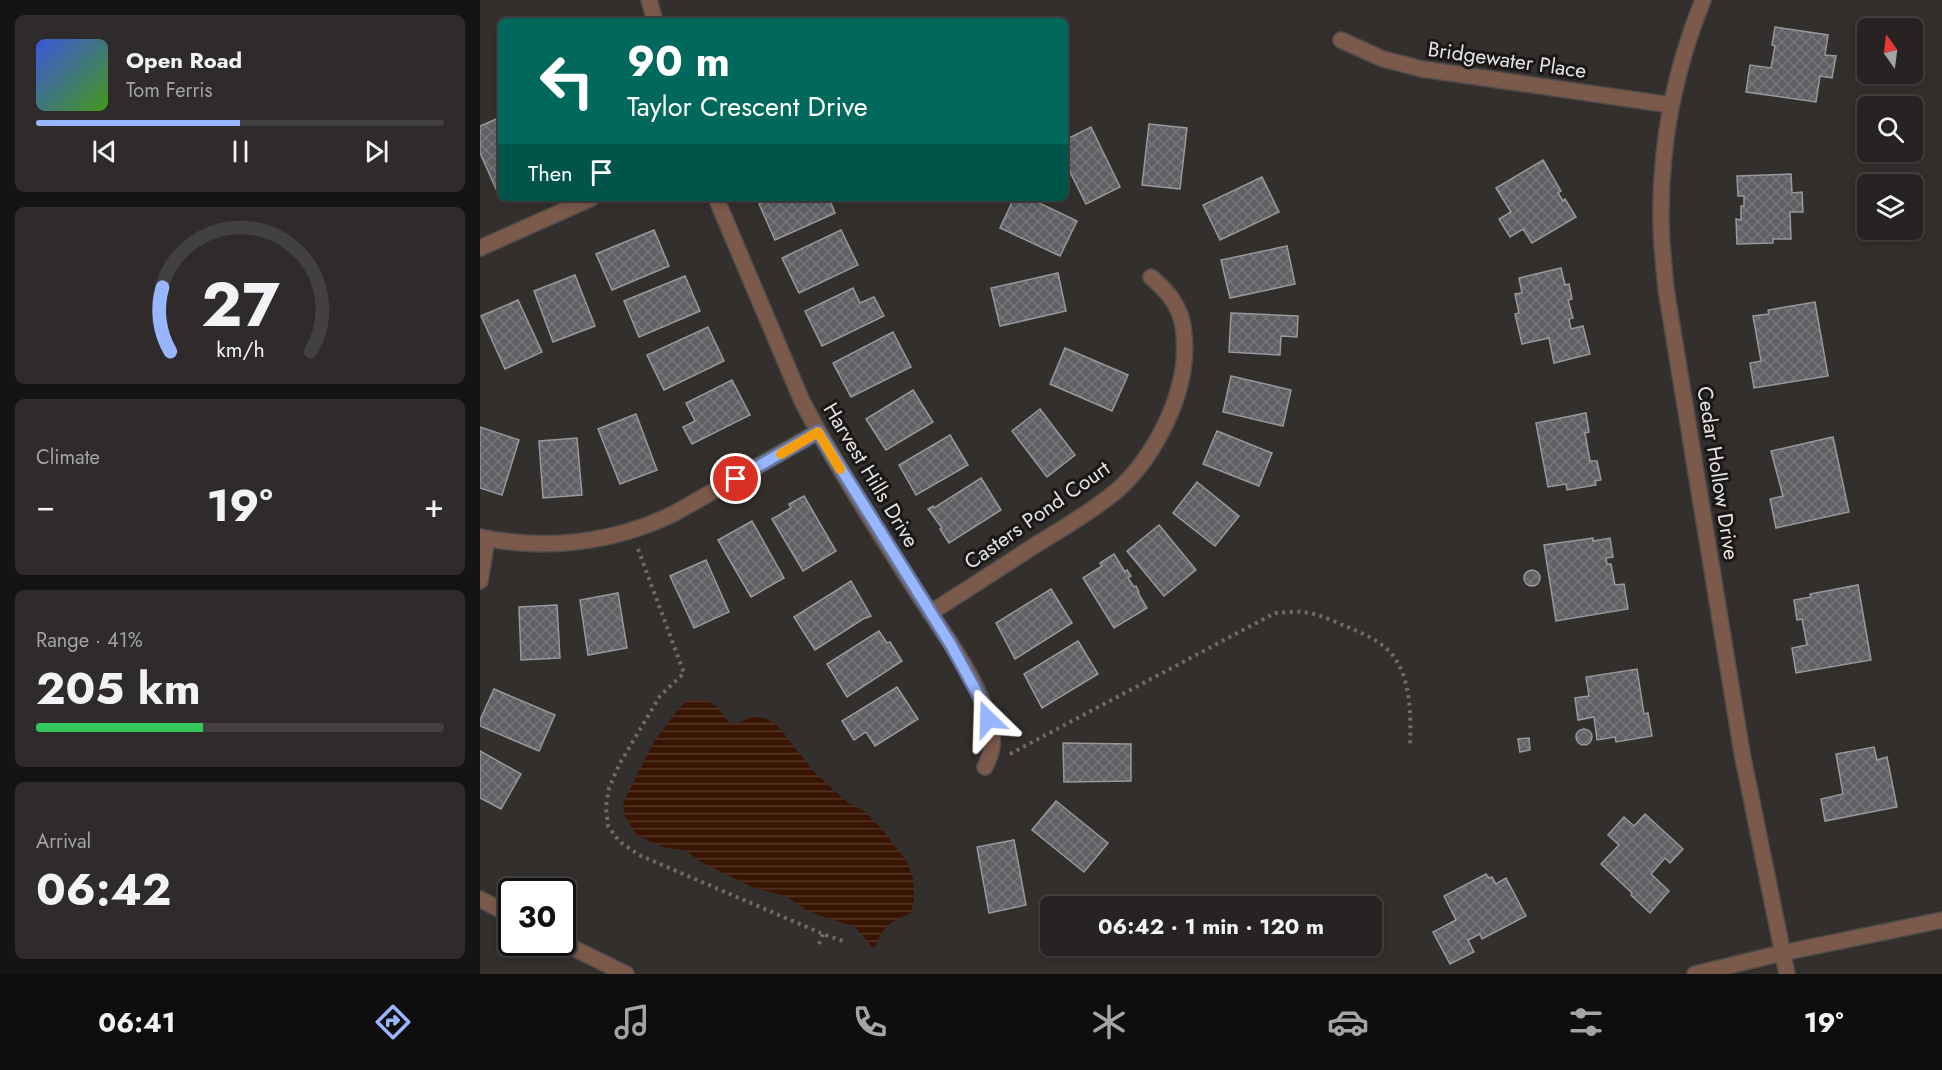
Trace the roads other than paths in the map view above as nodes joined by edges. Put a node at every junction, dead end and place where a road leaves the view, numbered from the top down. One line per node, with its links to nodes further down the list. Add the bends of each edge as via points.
1 (649, 0): 3 (street)
2 (1703, 0): 5 (street, Cedar Hollow Drive)
3 (654, 18)
4 (1341, 40): 5 (street, Bridgewater Place, via 1383,59 1422,69)
5 (1671, 105): 19 (street, Cedar Hollow Drive, via 1663,161 1661,220 1666,289 1742,753)
6 (585, 201): 8 (street)
7 (717, 201): 10 (street, Harvest Hills Drive)
8 (480, 248)
9 (1151, 278): 13 (street, Casters Pond Court, via 1180,311 1185,344 1177,393 1154,445 1115,492)
10 (818, 432): 11 (street, via 682,510 632,531 550,544); 13 (street, Harvest Hills Drive)
11 (483, 538): 12 (street)
12 (480, 581)
13 (930, 612): 14 (street, Harvest Hills Drive, via 981,700 993,738)
14 (985, 767)
15 (480, 900): 16 (street)
16 (498, 909)
17 (1942, 920): 19 (street)
18 (576, 949): 20 (street)
19 (1782, 953): 21 (street); 22 (street, Cedar Hollow Drive)
20 (626, 974)
21 (1695, 974)
22 (1787, 974)

